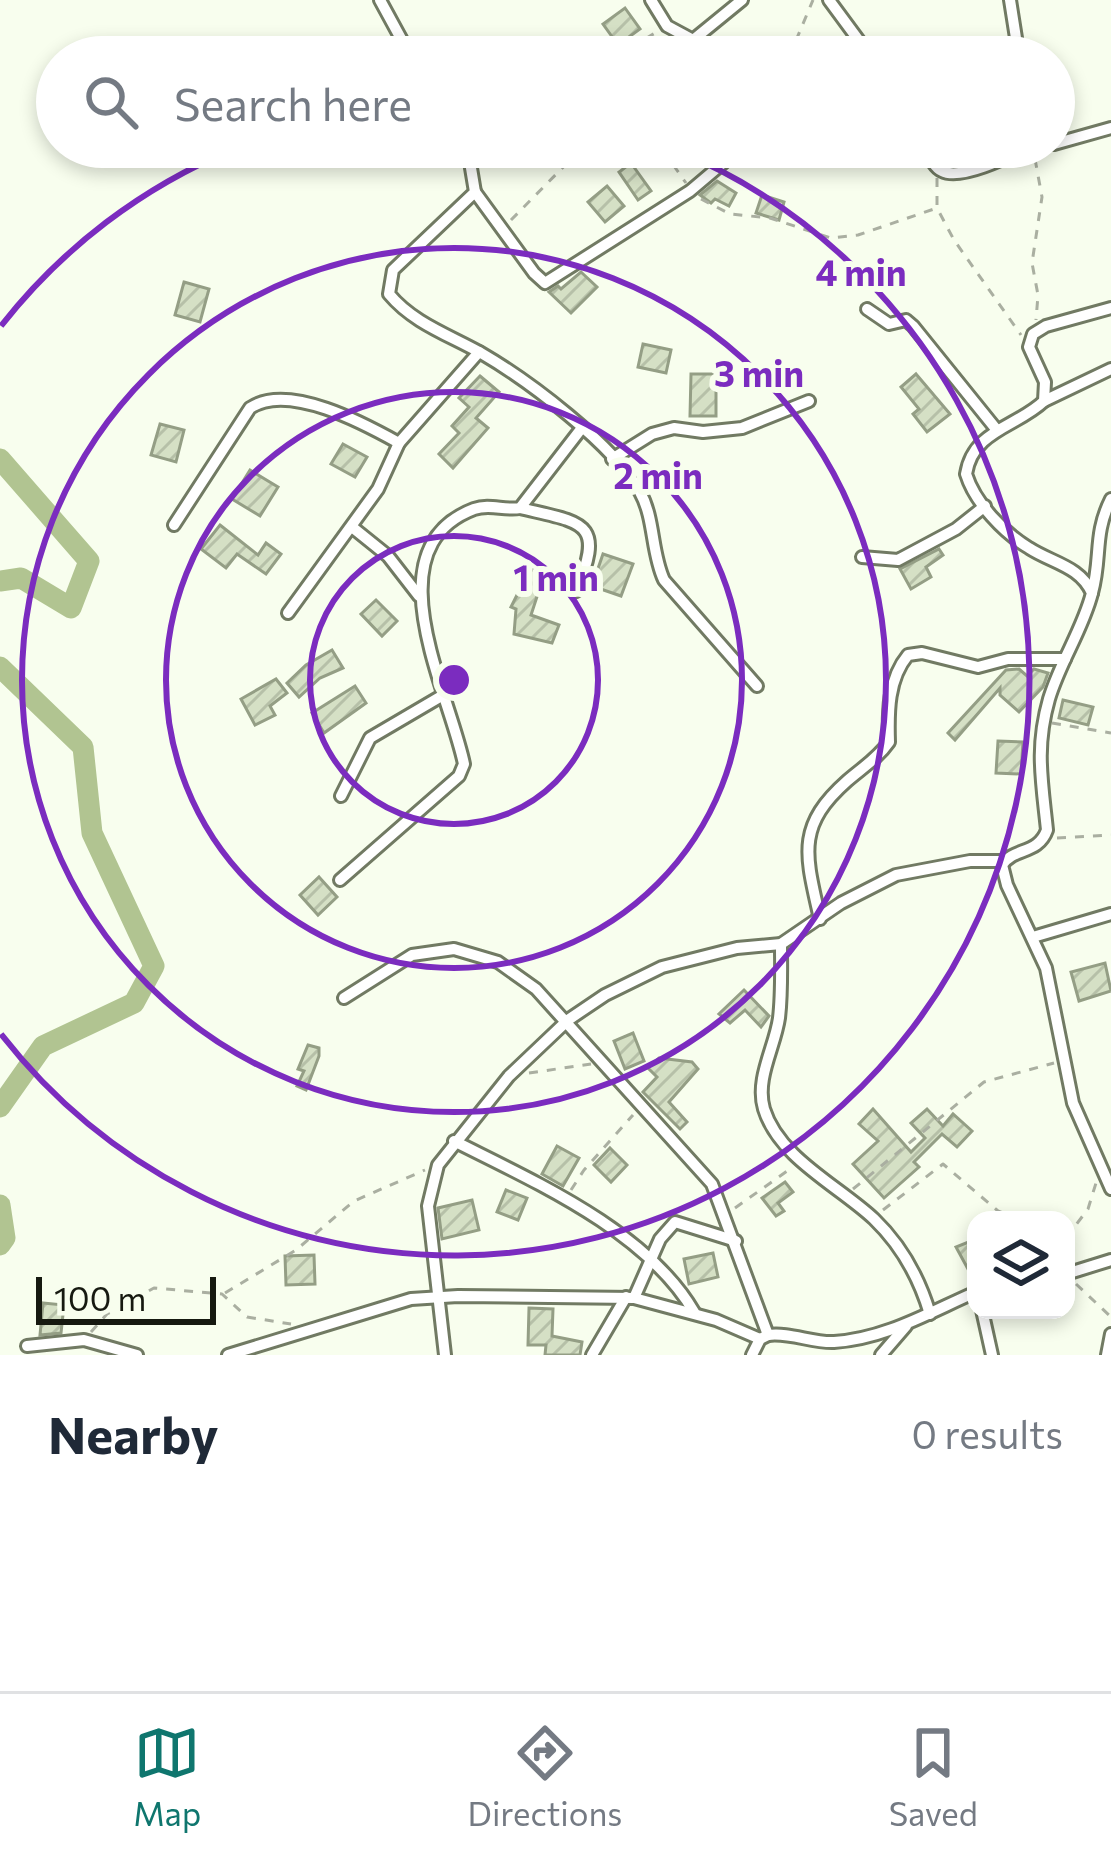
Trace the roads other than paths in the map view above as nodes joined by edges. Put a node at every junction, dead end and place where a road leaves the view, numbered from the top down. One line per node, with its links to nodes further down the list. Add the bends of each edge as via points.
1 (380, 0): 6 (street)
2 (651, 0): 7 (street)
3 (742, 0): 8 (street)
4 (829, 0): 9 (street)
5 (1010, 0): 10 (street)
6 (400, 36)
7 (679, 36)
8 (698, 36)
9 (856, 36)
10 (1016, 36)
11 (1111, 128): 12 (street)
12 (1075, 139)
13 (471, 168): 17 (street)
14 (717, 168): 17 (street, via 545,283)
15 (936, 168): 16 (street)
16 (972, 168)
17 (475, 192): 20 (street, via 393,270 387,286 409,314)
18 (1111, 308): 23 (street, via 1031,340)
19 (867, 309): 25 (street, via 889,324 913,326)
20 (479, 352): 24 (street); 26 (street)
21 (1111, 370): 23 (street)
22 (808, 401): 27 (street, via 742,428 652,434)
23 (1044, 401): 25 (street)
24 (581, 429): 27 (street); 30 (street)
25 (996, 429): 29 (street, via 967,465)
26 (399, 443): 31 (street, via 348,414 260,401); 32 (street)
27 (612, 459): 39 (street, via 642,495 664,580)
28 (1111, 499): 35 (street, via 1096,539)
29 (985, 506): 33 (street, via 898,560); 35 (street, via 1031,550 1086,579)
30 (520, 508): 34 (street, via 585,530 591,556); 36 (street, via 487,505 444,530 420,566)
31 (174, 525)
32 (352, 527): 36 (street, via 388,556); 37 (street)
33 (862, 557)
34 (576, 591)
35 (1092, 592): 38 (street)
36 (420, 599): 40 (street)
37 (288, 613)
38 (1065, 659): 42 (street, via 1044,722 1044,839); 45 (street, via 1008,658 978,668 908,655 889,703 889,742 811,824)
39 (757, 686)
40 (445, 694): 41 (street, via 370,738); 43 (street, via 464,764 459,776)
41 (341, 796)
42 (1004, 861): 45 (street, via 896,875); 46 (street, via 1006,886)
43 (340, 880)
44 (1111, 914): 46 (street)
45 (820, 919): 47 (street)
46 (1033, 937): 51 (street, via 1073,1103)
47 (781, 944): 49 (street, via 662,967); 60 (street, via 764,1111 801,1160 873,1219 910,1263)
48 (344, 998): 49 (street, via 412,955 454,950 498,962)
49 (568, 1020): 50 (street); 52 (street, via 712,1184)
50 (454, 1141): 53 (street, via 566,1199); 57 (street, via 428,1206)
51 (1111, 1189)
52 (736, 1240): 53 (street, via 675,1222); 64 (street)
53 (650, 1259): 58 (street); 59 (street)
54 (1111, 1260): 55 (street)
55 (1075, 1271)
56 (967, 1296): 60 (street)
57 (440, 1297): 58 (street); 67 (street); 68 (street)
58 (630, 1297): 59 (street); 69 (street)
59 (694, 1312): 64 (street)
60 (930, 1314): 62 (street)
61 (984, 1319): 72 (street)
62 (907, 1324): 64 (street, via 830,1342); 71 (street)
63 (1111, 1334): 73 (street)
64 (764, 1337): 70 (street)
65 (27, 1346): 66 (street, via 85,1340)
66 (137, 1355)
67 (228, 1355)
68 (445, 1355)
69 (592, 1355)
70 (752, 1355)
71 (880, 1355)
72 (992, 1355)
73 (1107, 1355)

